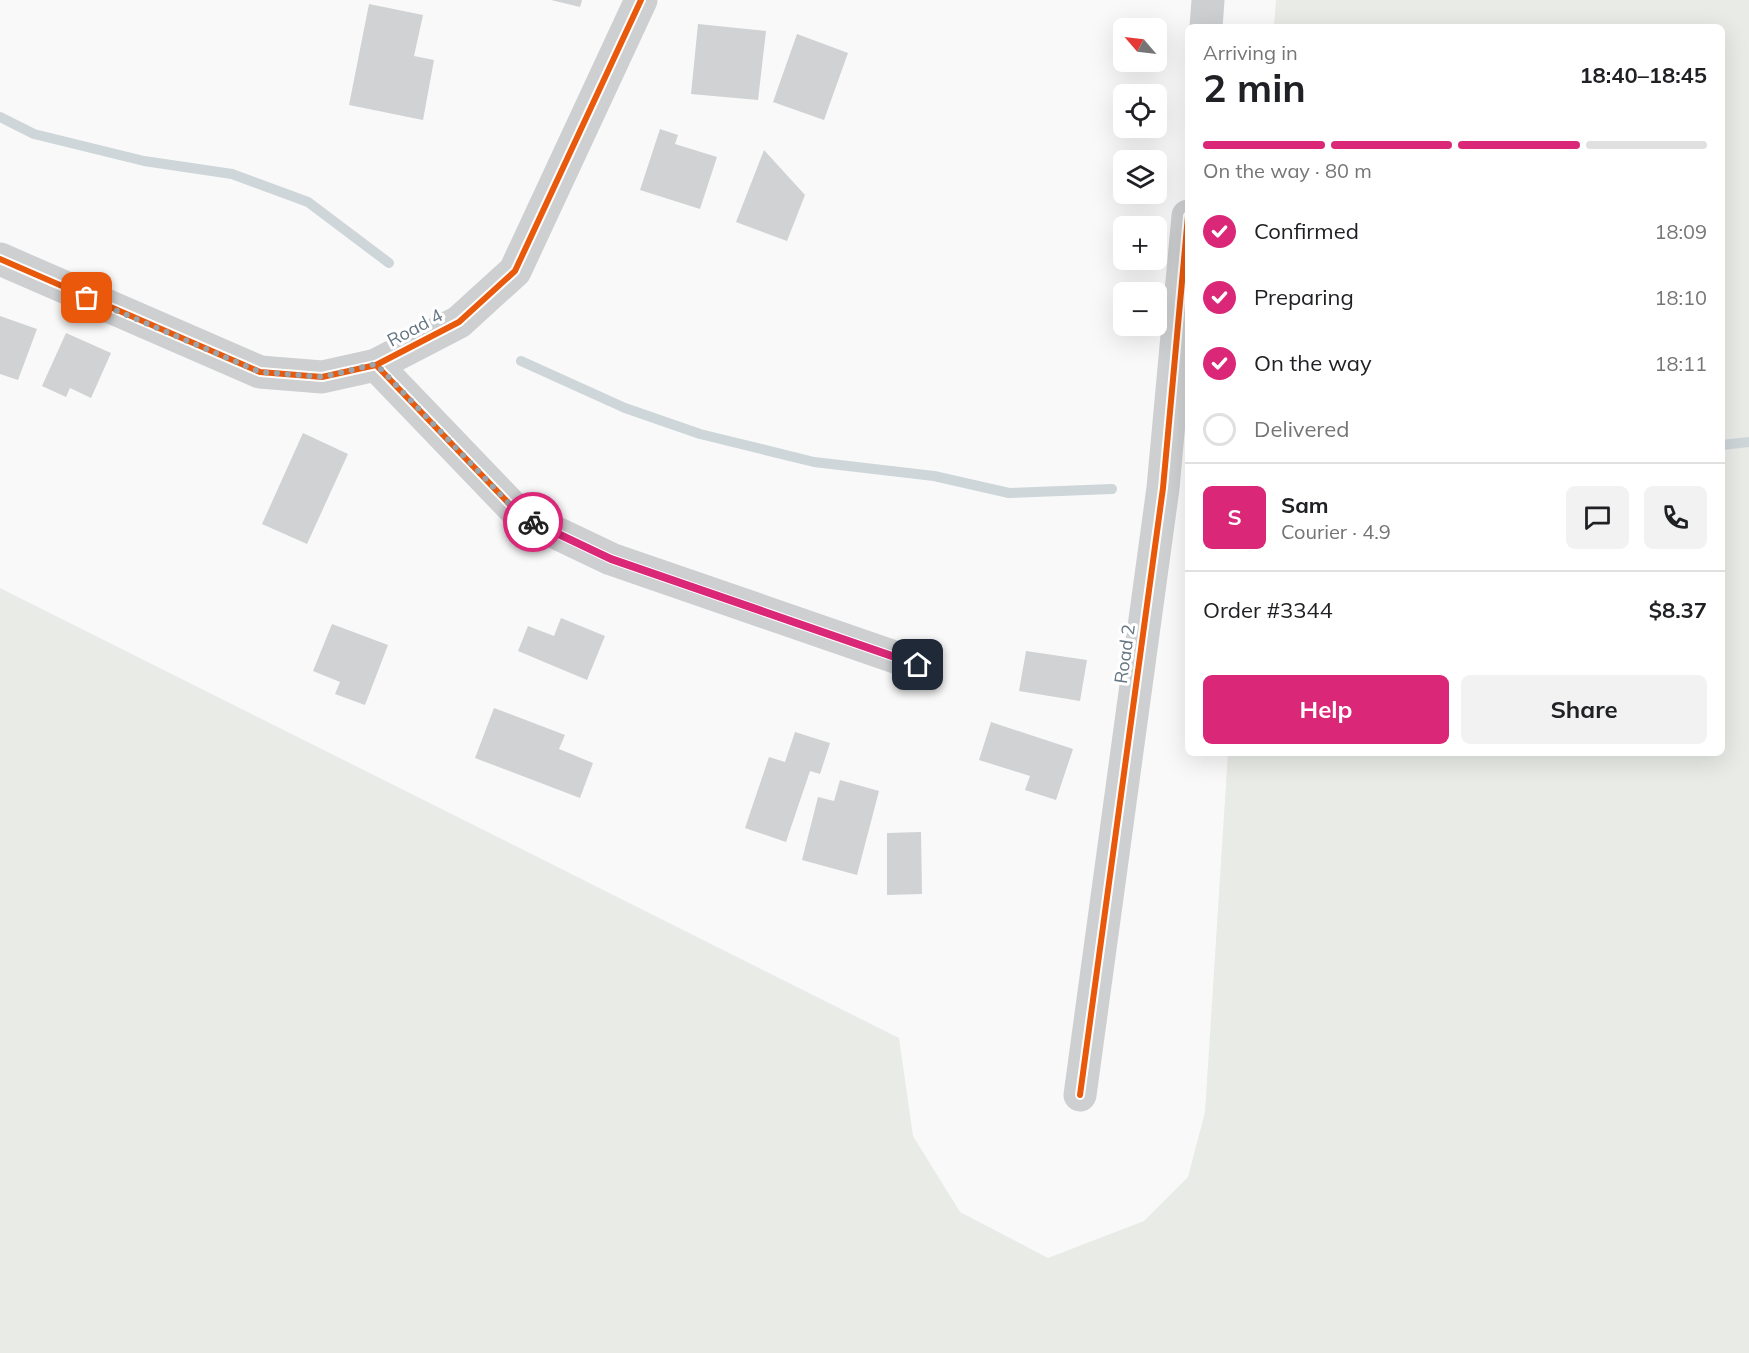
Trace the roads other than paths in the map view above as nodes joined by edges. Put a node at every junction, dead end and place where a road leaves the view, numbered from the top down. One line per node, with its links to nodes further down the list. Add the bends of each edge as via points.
1 (641, 0): 6 (street, Road 4, via 515,271 459,322)
2 (1208, 0): 3 (street)
3 (1206, 24)
4 (1185, 249): 8 (street, Road 2, via 1163,488)
5 (0, 259): 6 (street, Road 4, via 260,372 322,377)
6 (376, 364): 7 (street, via 521,516 611,559)
7 (918, 665)
8 (1080, 1095)

